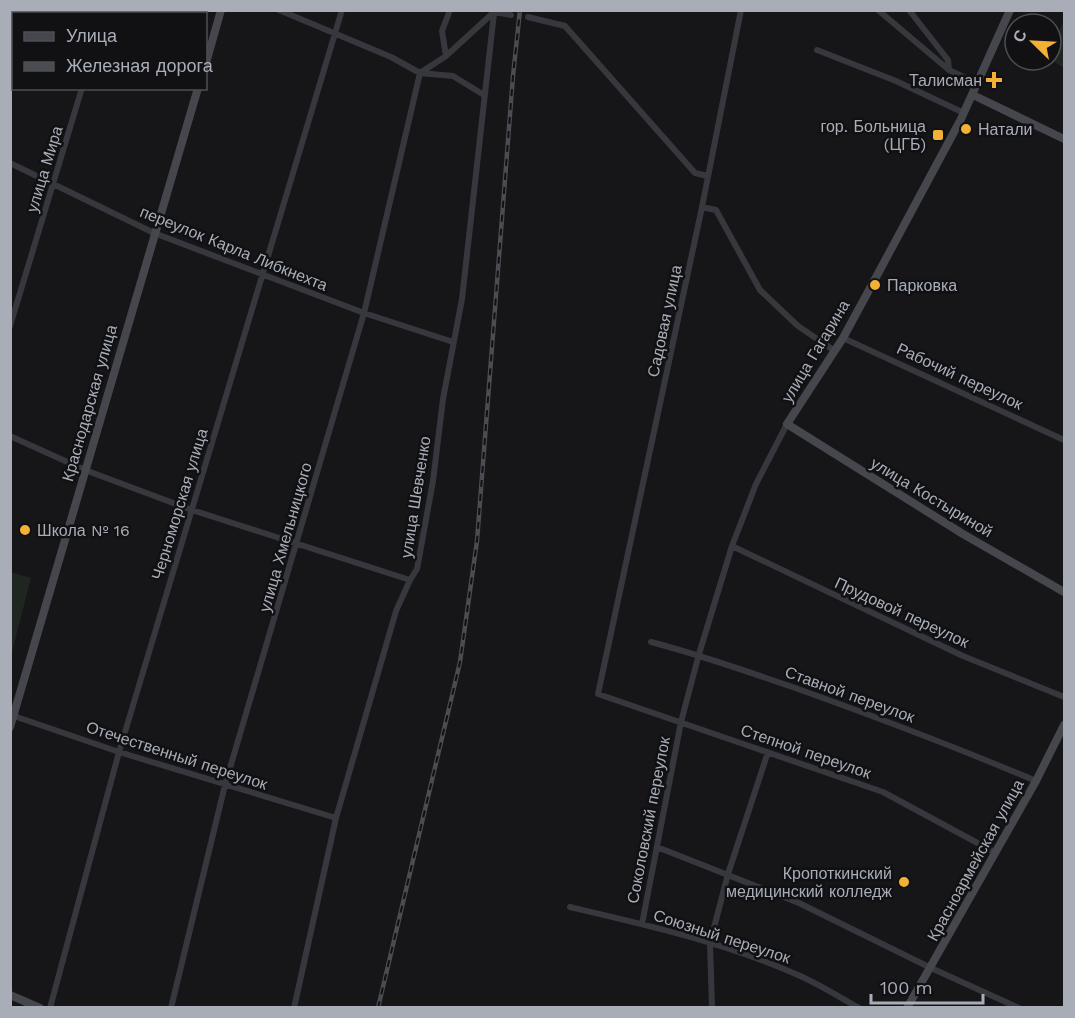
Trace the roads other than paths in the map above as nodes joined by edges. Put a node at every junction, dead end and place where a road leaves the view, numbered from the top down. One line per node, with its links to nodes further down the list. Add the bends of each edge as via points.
1 (221, 10): 15 (street)
2 (279, 10): 12 (street)
3 (342, 10): 12 (street, Черноморская улица)
4 (450, 10): 14 (street, via 442,31)
5 (741, 10): 26 (street, Садовая улица)
6 (878, 10): 16 (street)
7 (909, 10): 16 (street, via 948,60)
8 (1010, 10): 18 (street, улица Гагарина)
9 (494, 12): 10 (street); 14 (street); 21 (street, улица Шевченко)
10 (511, 15)
11 (528, 17): 26 (street, via 565,26 694,173)
12 (335, 34): 17 (street); 30 (street, Черноморская улица)
13 (817, 50): 23 (street)
14 (446, 56): 17 (street)
15 (207, 59)
16 (949, 70): 18 (street)
17 (420, 73): 21 (street, via 453,76); 31 (street, улица Хмельницкого)
18 (978, 84): 22 (street, улица Гагарина)
19 (81, 90): 27 (street, улица Мира)
20 (197, 90): 29 (street, Краснодарская улица)
21 (484, 95): 34 (street, улица Шевченко, via 462,299)
22 (973, 95): 23 (street, улица Гагарина); 24 (street)
23 (964, 113): 33 (street, улица Гагарина)
24 (1065, 139)
25 (10, 163): 27 (street, переулок Карла Либкнехта)
26 (708, 176): 28 (street, Садовая улица)
27 (53, 185): 29 (street, переулок Карла Либкнехта); 32 (street, улица Мира)
28 (702, 207): 35 (street, via 716,210 760,290 798,326); 47 (street, Садовая улица)
29 (154, 233): 30 (street, переулок Карла Либкнехта); 39 (street, Краснодарская улица)
30 (262, 275): 31 (street, переулок Карла Либкнехта); 40 (street, Черноморская улица)
31 (364, 313): 34 (street, переулок Карла Либкнехта); 41 (street, улица Хмельницкого)
32 (10, 326)
33 (843, 338): 35 (street, улица Гагарина); 38 (street, Рабочий переулок)
34 (453, 342): 43 (street, улица Шевченко, via 433,481 417,569)
35 (835, 351): 36 (street, улица Гагарина)
36 (787, 424): 42 (street, улица Гагарина, via 756,484); 44 (street, улица Костыриной, via 953,528)
37 (10, 436): 39 (street)
38 (1065, 440)
39 (85, 470): 40 (street); 49 (street, Краснодарская улица)
40 (192, 510): 41 (street); 53 (street, Черноморская улица)
41 (298, 543): 43 (street); 56 (street, улица Хмельницкого)
42 (732, 546): 46 (street, улица Гагарина); 48 (street, Прудовой переулок, via 963,656)
43 (410, 580): 57 (street, улица Шевченко, via 396,611)
44 (1065, 592)
45 (651, 642): 46 (street, Ставной переулок)
46 (699, 654): 50 (street, улица Гагарина); 55 (street, Ставной переулок, via 938,740)
47 (598, 694): 50 (street, Степной переулок)
48 (1065, 697)
49 (12, 715): 52 (street, Краснодарская улица); 53 (street, Отечественный переулок)
50 (681, 722): 54 (street, Степной переулок); 58 (street, Соколовский переулок)
51 (1065, 725): 55 (street, Красноармейская улица)
52 (10, 727)
53 (119, 752): 56 (street, Отечественный переулок); 67 (street, Черноморская улица)
54 (768, 752): 59 (street, Степной переулок, via 883,792); 60 (street)
55 (1036, 781): 59 (street, Красноармейская улица)
56 (225, 785): 57 (street, Отечественный переулок); 68 (street, улица Хмельницкого)
57 (336, 818): 69 (street, улица Шевченко)
58 (657, 847): 60 (street); 62 (street, Соколовский переулок)
59 (996, 853): 64 (street, Красноармейская улица)
60 (728, 874): 63 (street); 64 (street, via 799,903)
61 (570, 907): 62 (street, Союзный переулок)
62 (642, 924): 63 (street, Союзный переулок)
63 (710, 943): 70 (street); 71 (street, Союзный переулок, via 799,975)
64 (930, 968): 72 (street, Красноармейская улица); 73 (street)
65 (10, 995): 66 (street)
66 (40, 1008)
67 (50, 1008)
68 (171, 1008)
69 (294, 1008)
70 (711, 1008)
71 (859, 1008)
72 (907, 1008)
73 (1019, 1008)

